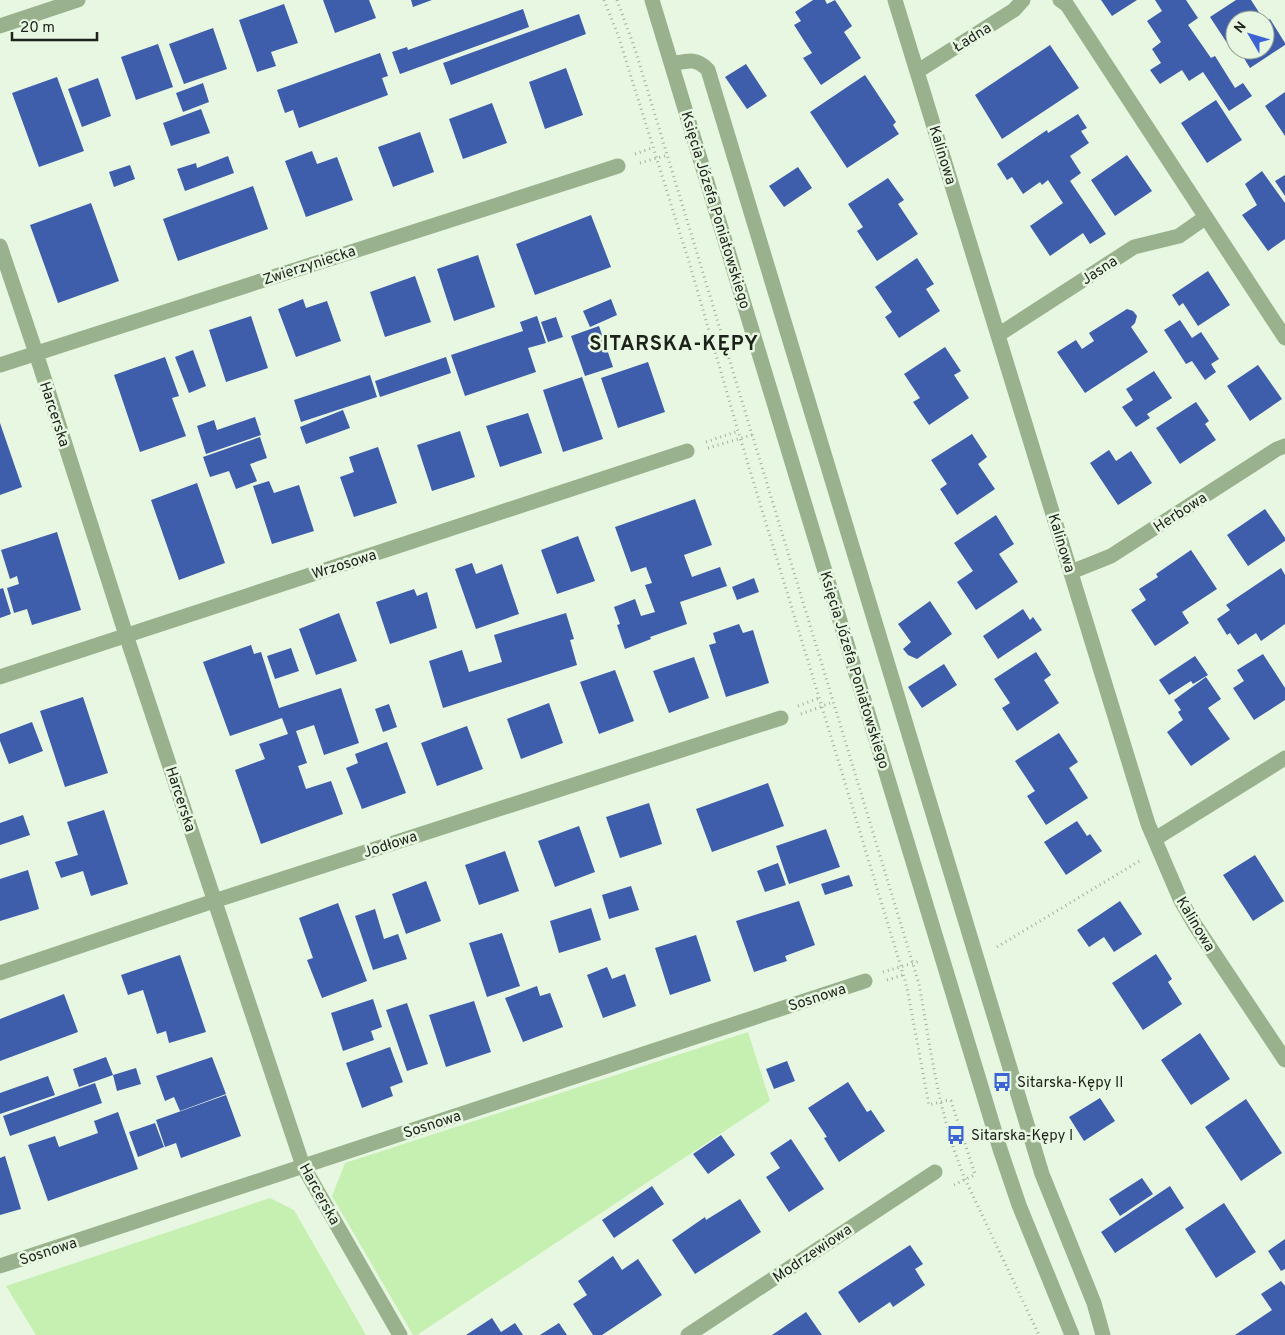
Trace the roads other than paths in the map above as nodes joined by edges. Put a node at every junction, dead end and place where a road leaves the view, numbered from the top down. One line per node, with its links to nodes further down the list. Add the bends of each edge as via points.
1 (78, 0): 6 (street)
2 (652, 0): 7 (street, Księcia Józefa Poniatowskiego)
3 (895, 0): 8 (street, Kalinowa)
4 (1023, 0): 8 (street, Ładna, via 1014,10)
5 (1064, 2): 10 (street)
6 (0, 26)
7 (672, 64): 33 (street, Księcia Józefa Poniatowskiego, via 1000,1149); 34 (street, via 691,60 702,63 708,70 1042,1174 1094,1303)
8 (918, 71): 12 (street, Kalinowa)
9 (618, 166): 14 (street, Zwierzyniecka)
10 (1206, 217): 12 (street, Jasna, via 1179,236 1134,247); 13 (street)
11 (0, 246): 14 (street, Harcerska)
12 (998, 335): 18 (street, Kalinowa)
13 (1285, 338)
14 (36, 353): 15 (street, Zwierzyniecka); 19 (street, Harcerska)
15 (0, 365)
16 (1285, 446): 18 (street, Herbowa, via 1111,556)
17 (687, 451): 19 (street, Wrzosowa)
18 (1071, 572): 23 (street, Kalinowa, via 1148,824)
19 (126, 635): 20 (street, Wrzosowa); 24 (street, Harcerska)
20 (0, 677)
21 (781, 718): 24 (street, Jodłowa)
22 (1285, 758): 23 (street)
23 (1157, 844): 27 (street, Kalinowa, via 1195,925)
24 (214, 901): 25 (street, Jodłowa); 28 (street, Harcerska)
25 (0, 973)
26 (865, 981): 28 (street, Sosnowa)
27 (1285, 1060)
28 (303, 1166): 30 (street, Sosnowa); 31 (street, Harcerska)
29 (935, 1172): 32 (street, Modrzewiowa)
30 (0, 1266)
31 (400, 1335)
32 (688, 1335)
33 (1072, 1335)
34 (1103, 1335)

